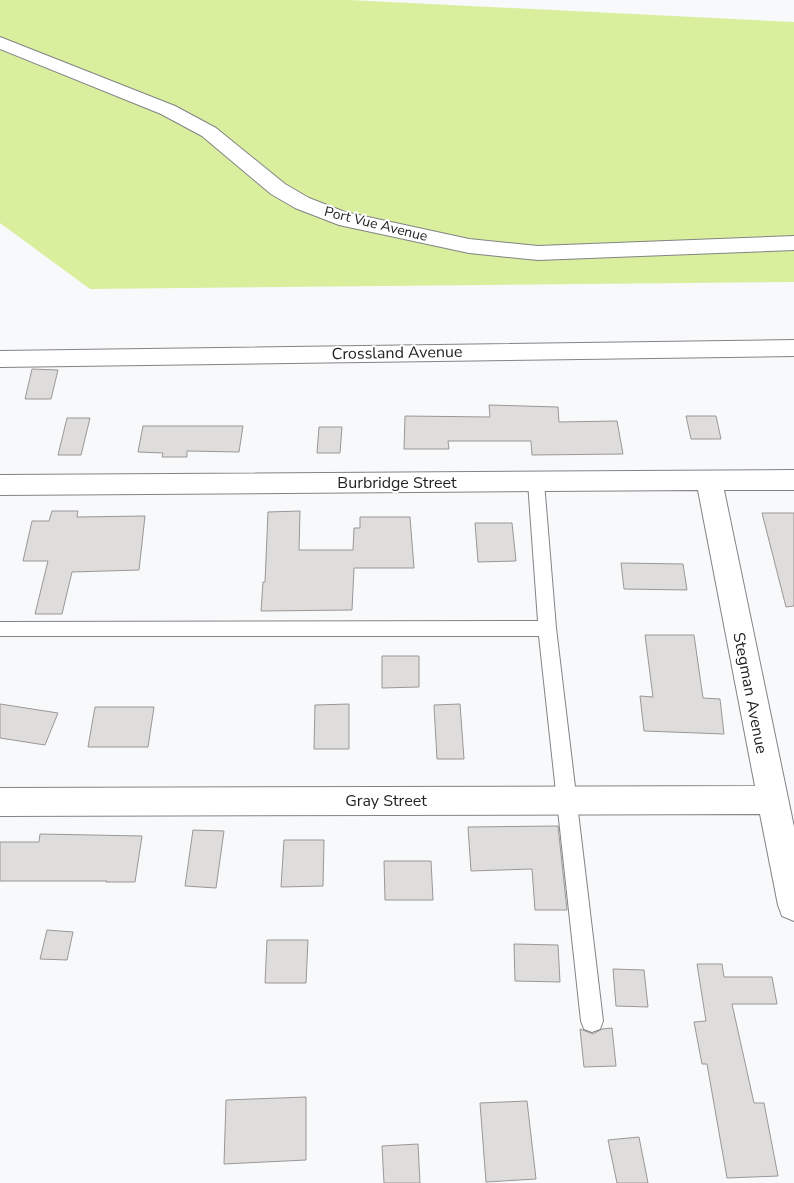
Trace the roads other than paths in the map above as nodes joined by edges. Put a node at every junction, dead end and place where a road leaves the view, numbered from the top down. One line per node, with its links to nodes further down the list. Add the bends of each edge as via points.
1 (0, 42): 2 (street, Port Vue Avenue, via 168,110 209,132 278,189 302,204 339,218 469,246 538,253)
2 (794, 243)
3 (794, 348): 4 (street, Crossland Avenue)
4 (0, 360)
5 (794, 480): 6 (street, Burbridge Street)
6 (708, 481): 7 (street, Burbridge Street); 11 (street, Stegman Avenue)
7 (536, 482): 8 (street, Burbridge Street); 9 (lane)
8 (0, 485)
9 (547, 628): 10 (lane); 12 (lane)
10 (0, 629)
11 (771, 800): 12 (street, Gray Street); 14 (street, Stegman Avenue)
12 (568, 801): 13 (street, Gray Street); 15 (lane)
13 (0, 802)
14 (794, 905)
15 (592, 1021)

